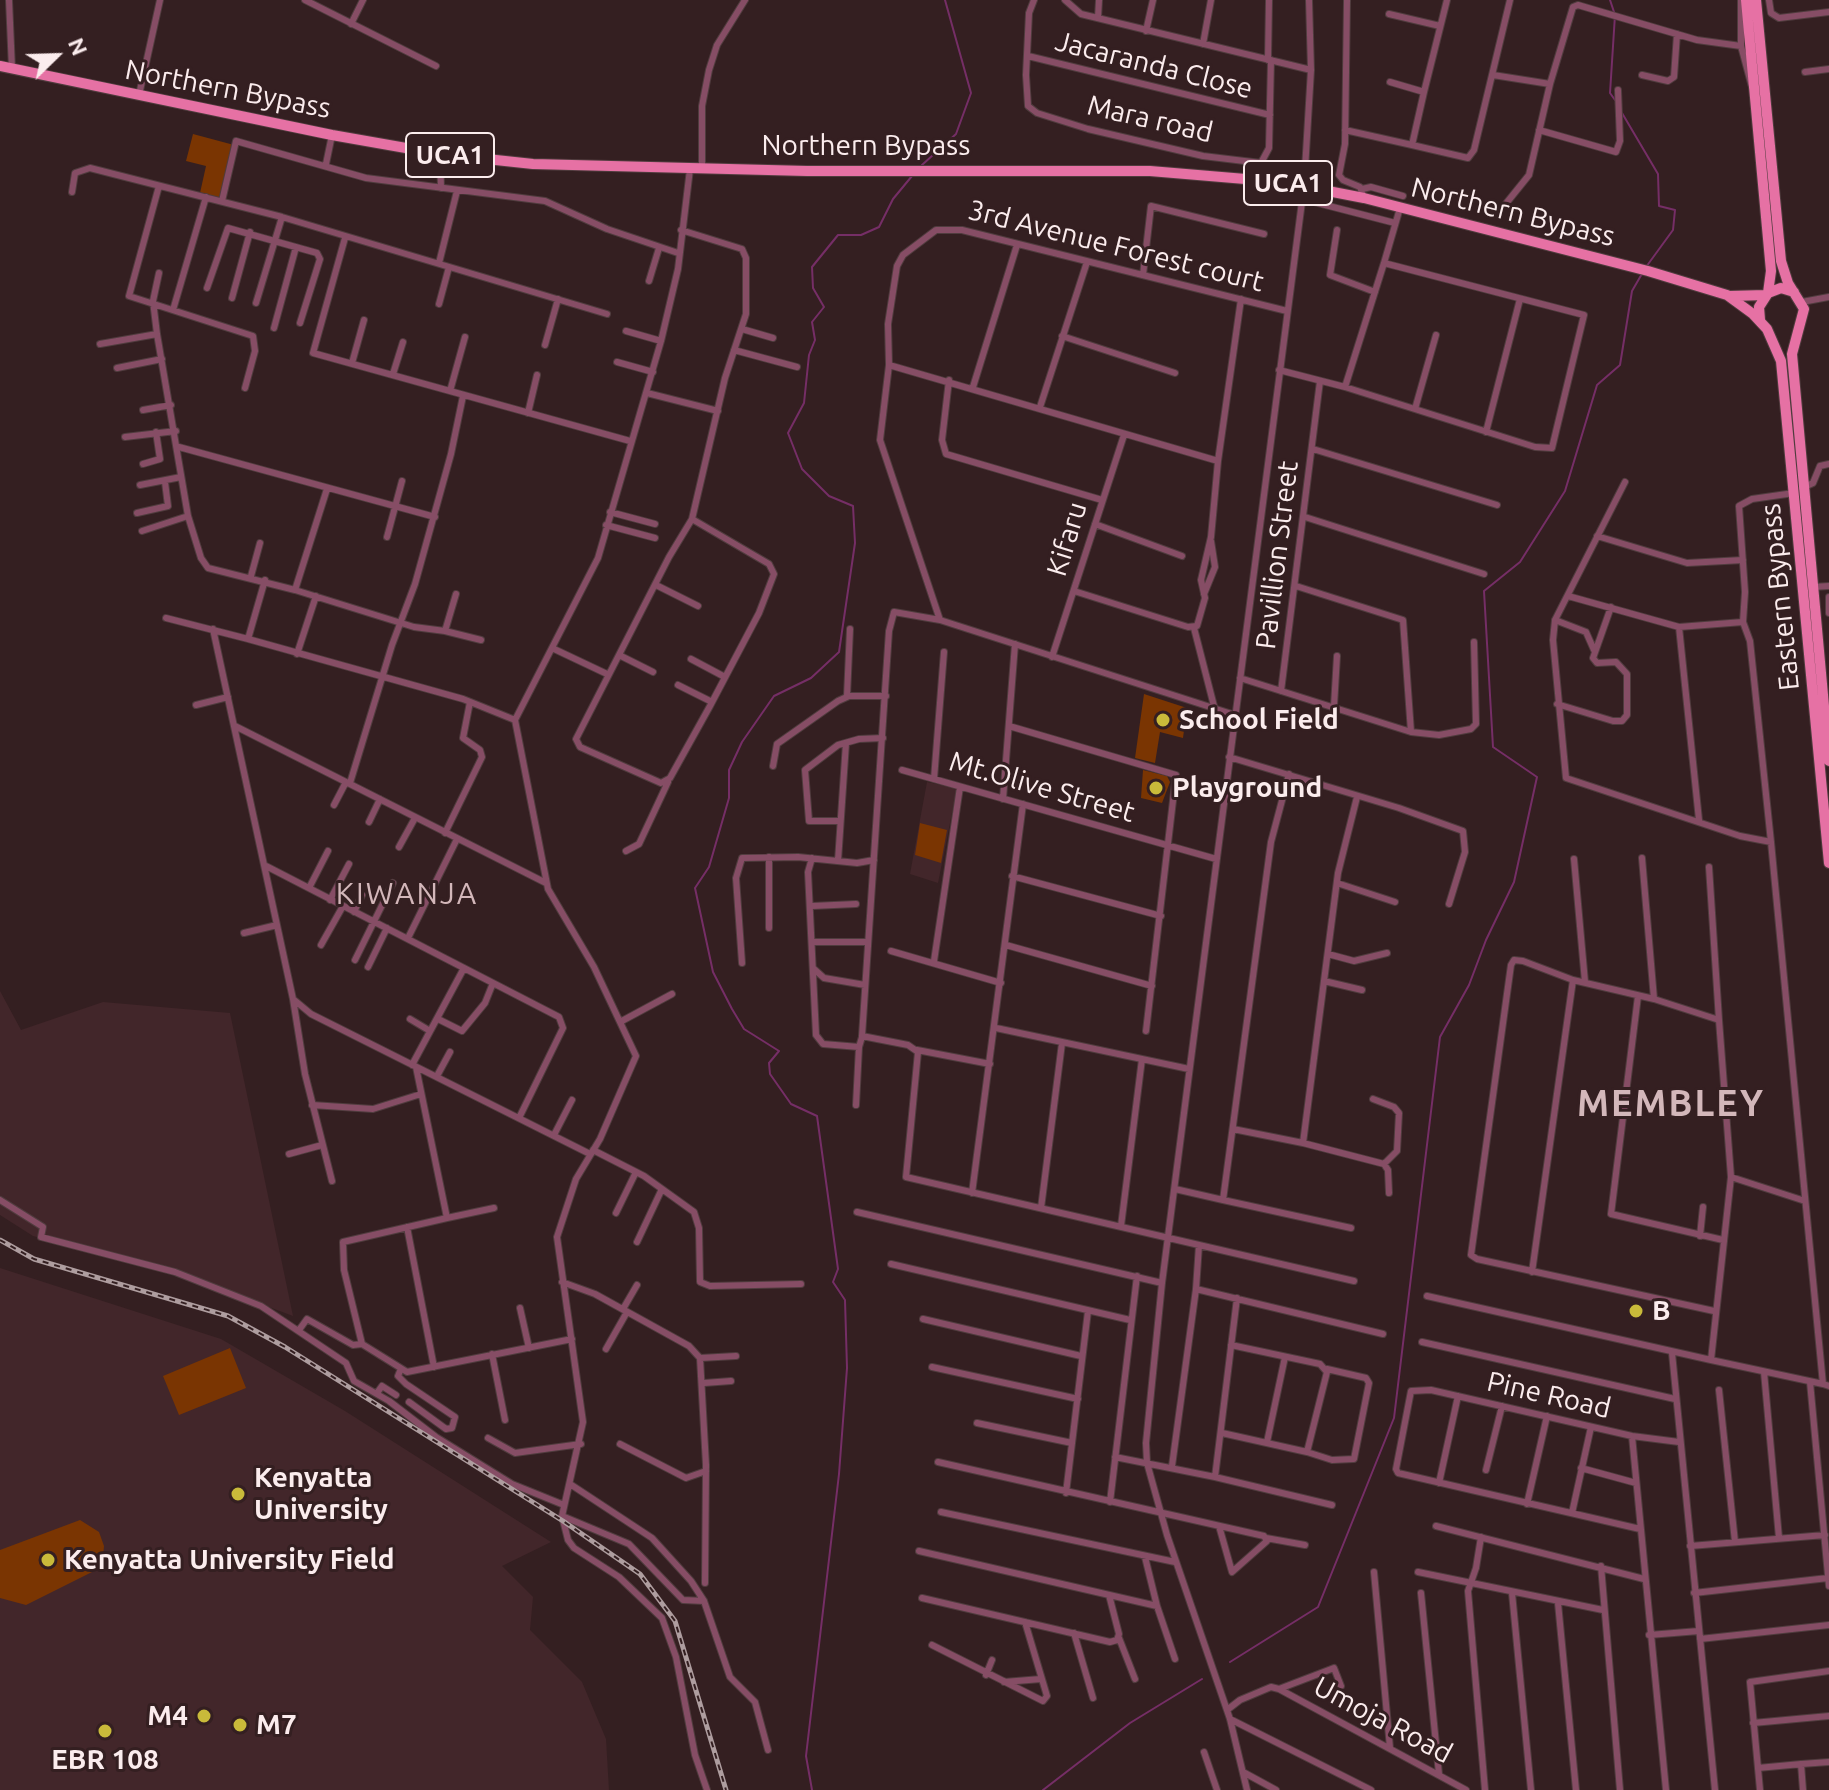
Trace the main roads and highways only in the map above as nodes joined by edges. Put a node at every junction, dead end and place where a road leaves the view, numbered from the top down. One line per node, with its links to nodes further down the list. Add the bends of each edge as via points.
1 (1743, 0): 5 (main road, Eastern Bypass, via 1771,271)
2 (1756, 0): 4 (main road, via 1781,261)
3 (0, 66): 6 (main road, Northern Bypass / UCA1, via 332,135 533,164 1195,173 1363,193 1400,208)
4 (1794, 292): 5 (main road, via 1781,288); 7 (main road, Eastern Bypass, via 1804,315)
5 (1767, 294): 6 (main road, UCA1); 7 (main road, Eastern Bypass, via 1759,307)
6 (1727, 295): 7 (main road, UCA1)
7 (1778, 329): 8 (main road, Eastern Bypass); 8 (main road, Eastern Bypass, via 1792,354)
8 (1798, 490): 9 (main road, Eastern Bypass); 12 (main road, Eastern Bypass)
9 (1823, 648): 10 (main road, Eastern Bypass)
10 (1826, 704): 11 (main road, Eastern Bypass)
11 (1829, 759)
12 (1829, 863)

